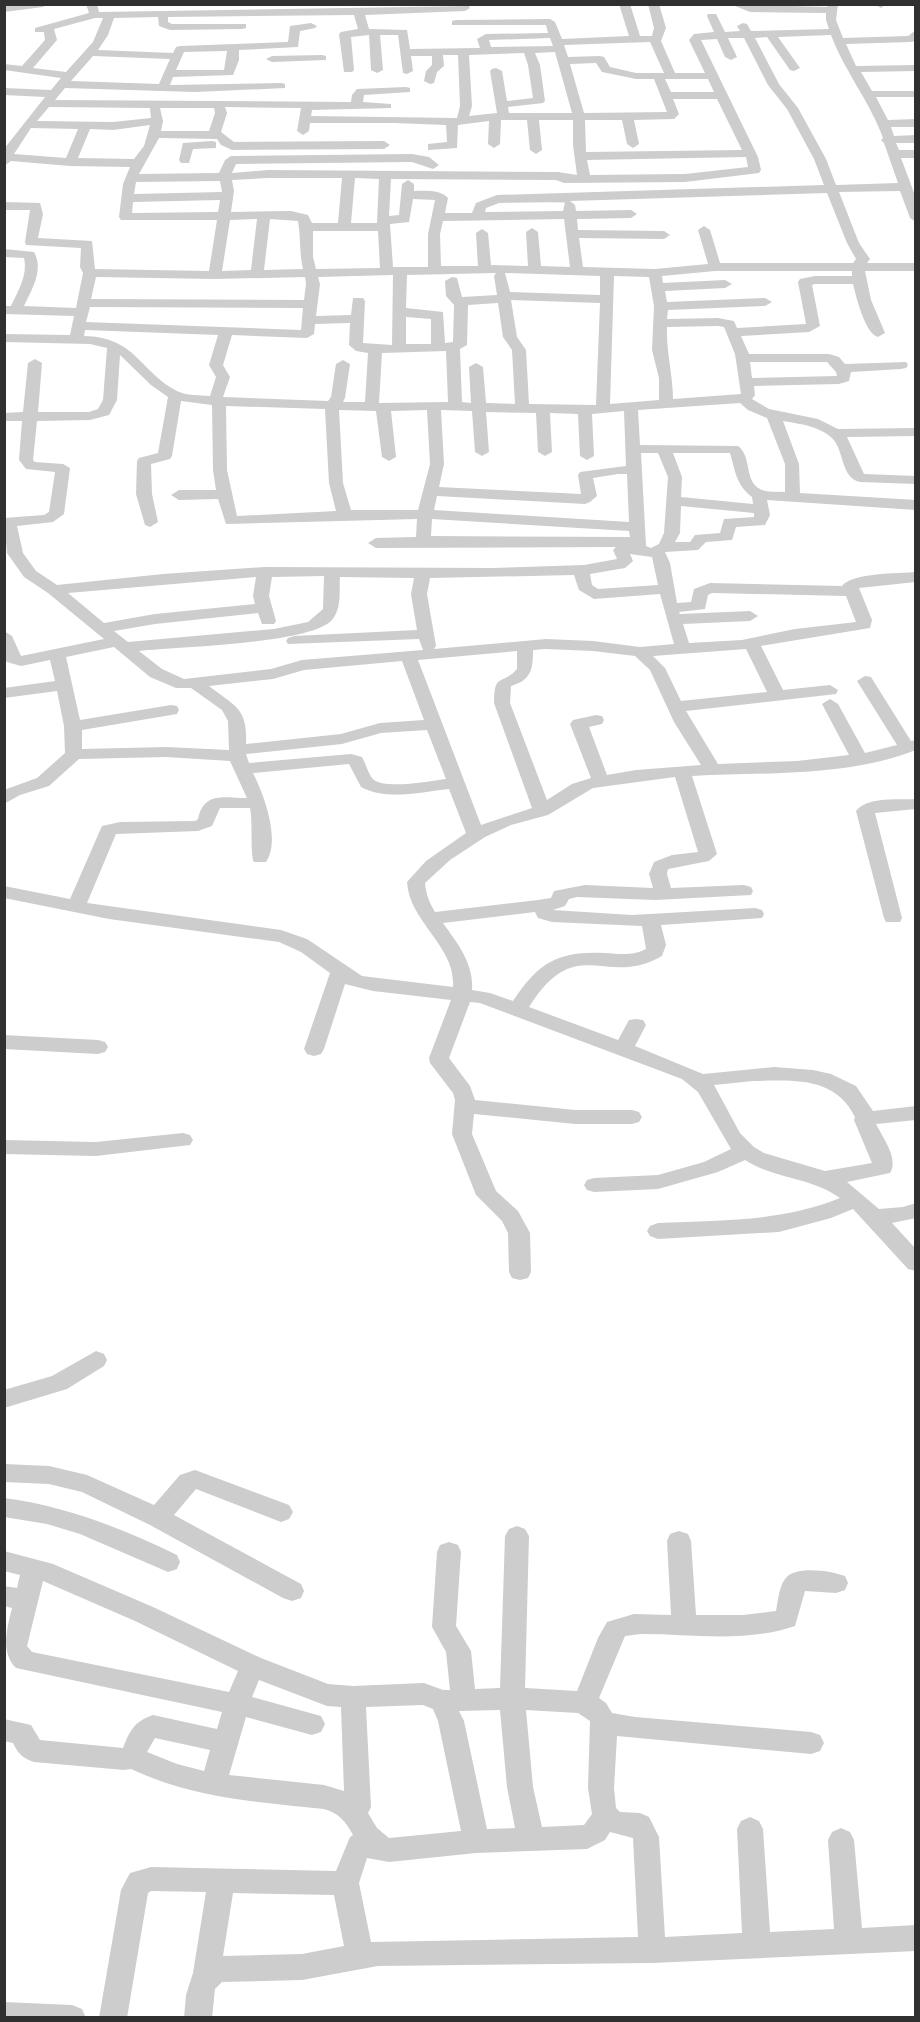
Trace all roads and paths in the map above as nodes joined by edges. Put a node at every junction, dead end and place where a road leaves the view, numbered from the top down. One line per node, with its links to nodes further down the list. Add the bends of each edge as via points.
1 (43, 4): 9 (street)
2 (325, 4): 6 (street)
3 (624, 4): 24 (street)
4 (653, 4): 26 (street, via 660,28)
5 (735, 4): 7 (street, via 750,9)
6 (290, 7): 10 (street); 12 (street)
7 (832, 7): 23 (street, via 831,20)
8 (465, 8): 13 (street)
9 (4, 9)
10 (235, 9): 14 (street); 14 (street, via 242,30 170,27 163,24)
11 (93, 10): 15 (street); 46 (street, via 44,29 51,40)
12 (309, 11): 13 (street); 27 (street)
13 (359, 11): 19 (street)
14 (163, 14): 15 (street)
15 (109, 15): 33 (street)
16 (712, 16): 22 (street)
17 (456, 23): 28 (street, via 549,16)
18 (745, 30): 20 (street); 22 (street); 115 (street, via 820,159)
19 (369, 32): 34 (street, via 403,32); 47 (street, via 345,34); 48 (street)
20 (770, 33): 23 (street); 43 (street)
21 (915, 33): 23 (street, via 911,39)
22 (721, 34): 36 (street); 53 (street, via 695,38)
23 (837, 37): 45 (street)
24 (635, 39): 25 (street); 26 (street)
25 (594, 40): 28 (street); 38 (street)
26 (656, 41): 52 (street)
27 (315, 42): 29 (street, via 295,28 294,45); 37 (street)
28 (557, 42): 30 (street); 31 (street, via 486,37 483,39); 41 (street)
29 (233, 47): 39 (street, via 180,49); 40 (street)
30 (528, 50): 31 (street); 67 (street, via 539,101)
31 (487, 51): 32 (street)
32 (463, 52): 35 (street); 80 (street, via 466,106)
33 (92, 53): 39 (street); 54 (street)
34 (405, 53): 35 (street); 49 (street)
35 (437, 53): 55 (street, via 438,66)
36 (731, 57)
37 (276, 59): 40 (street); 56 (street)
38 (600, 59): 41 (street); 52 (street, via 608,71)
39 (182, 60): 40 (street); 51 (street)
40 (241, 60): 51 (street, via 229,73)
41 (564, 61): 74 (street)
42 (4, 67): 46 (street)
43 (794, 68)
44 (915, 68): 45 (street)
45 (854, 69): 60 (street)
46 (25, 70): 54 (street)
47 (348, 70)
48 (377, 70)
49 (407, 71)
50 (496, 71): 67 (street)
51 (169, 74): 57 (street)
52 (664, 74): 53 (street); 63 (street)
53 (712, 76): 62 (street)
54 (66, 80): 57 (street); 64 (street)
55 (430, 81)
56 (281, 86): 57 (street); 66 (street)
57 (163, 88)
58 (406, 90): 71 (street, via 361,91)
59 (4, 91): 64 (street)
60 (869, 94): 61 (street); 83 (street)
61 (915, 94)
62 (722, 95): 63 (street); 88 (street)
63 (666, 96): 75 (street, via 674,119)
64 (51, 99): 65 (street); 82 (street)
65 (153, 104): 68 (street); 78 (street)
66 (278, 104): 68 (street); 70 (street)
67 (501, 104): 72 (street)
68 (219, 105): 86 (street)
69 (398, 105): 71 (street)
70 (307, 106): 71 (street); 77 (street)
71 (357, 106)
72 (499, 117): 73 (street); 80 (street); 90 (street)
73 (533, 117): 74 (street); 95 (street)
74 (579, 117): 75 (street); 96 (street)
75 (627, 117): 91 (street)
76 (385, 119): 77 (street); 79 (street); 92 (street)
77 (305, 120): 86 (street, via 300,135)
78 (157, 121): 84 (street); 85 (street)
79 (433, 122): 80 (street); 94 (street)
80 (457, 122): 94 (street, via 453,145)
81 (915, 123): 83 (street)
82 (30, 124): 84 (street); 100 (street)
83 (883, 124): 89 (street)
84 (86, 126): 104 (street)
85 (153, 134): 86 (street); 105 (street, via 146,153)
86 (216, 135): 93 (street)
87 (915, 139): 89 (street)
88 (744, 140): 91 (street); 97 (street)
89 (887, 140): 98 (street)
90 (494, 144)
91 (633, 144): 96 (street)
92 (384, 145): 93 (street); 101 (street)
93 (231, 146): 102 (street, via 189,146); 103 (street)
94 (432, 147): 107 (street)
95 (537, 150)
96 (580, 151): 97 (street); 114 (street)
97 (750, 153): 114 (street, via 755,170 685,178)
98 (893, 154): 99 (street); 116 (street)
99 (915, 154)
100 (6, 159): 104 (street)
101 (384, 159): 103 (street); 107 (street)
102 (185, 160)
103 (231, 160): 111 (street)
104 (70, 162): 105 (street)
105 (136, 163): 112 (street)
106 (540, 163): 107 (street)
107 (429, 167): 109 (street); 113 (street)
108 (349, 174): 110 (street); 111 (street); 131 (street)
109 (409, 174): 110 (street); 117 (street)
110 (388, 175): 129 (street)
111 (224, 177): 112 (street); 118 (street, via 229,187)
112 (131, 178): 120 (street)
113 (564, 178): 114 (street); 119 (street)
114 (584, 179)
115 (832, 189): 116 (street); 119 (street); 139 (street, via 852,243 863,259)
116 (908, 190): 128 (street)
117 (407, 195): 127 (street, via 440,196); 129 (street, via 405,219)
118 (227, 196): 120 (street); 123 (street)
119 (569, 197): 125 (street); 126 (street, via 493,200 480,206)
120 (128, 198): 123 (street, via 125,216)
121 (4, 206): 137 (street, via 37,207)
122 (631, 214): 125 (street)
123 (224, 215): 124 (street); 151 (street)
124 (264, 215): 130 (street, via 298,216 304,218); 150 (street)
125 (571, 215): 126 (street); 135 (street)
126 (478, 216): 127 (street)
127 (438, 217): 144 (street, via 434,234)
128 (915, 218)
129 (384, 224): 131 (street); 146 (street)
130 (307, 227): 131 (street); 149 (street)
131 (344, 227)
132 (704, 230): 140 (street)
133 (532, 232): 143 (street)
134 (482, 233): 142 (street)
135 (573, 234): 136 (street); 145 (street)
136 (664, 235)
137 (32, 242): 138 (street); 148 (street, via 87,244)
138 (7, 250): 165 (street, via 29,255 33,261 30,276)
139 (858, 266): 140 (street); 141 (street); 154 (street)
140 (714, 267): 153 (street)
141 (915, 267)
142 (485, 269): 143 (street); 144 (street)
143 (535, 269): 145 (street)
144 (435, 270): 146 (street)
145 (577, 270): 147 (street)
146 (394, 271): 149 (street); 166 (street)
147 (607, 272): 153 (street); 158 (street)
148 (90, 273): 151 (street); 164 (street)
149 (310, 273): 150 (street); 161 (street)
150 (257, 274): 151 (street)
151 (215, 275)
152 (501, 276): 157 (street)
153 (657, 280): 156 (street); 163 (street)
154 (858, 280): 171 (street, via 805,282 813,317 813,326 809,328); 173 (street)
155 (452, 281): 162 (street, via 453,296)
156 (725, 284)
157 (504, 298): 158 (street); 162 (street, via 467,300); 196 (street, via 510,337 519,350)
158 (607, 299): 197 (street)
159 (358, 300): 167 (street)
160 (765, 302): 163 (street)
161 (311, 303): 164 (street); 168 (street)
162 (461, 304): 176 (street, via 460,345)
163 (661, 306): 169 (street)
164 (83, 307): 165 (street); 172 (street)
165 (10, 310)
166 (400, 312): 176 (street, via 438,315); 178 (street)
167 (357, 319): 168 (street); 177 (street, via 356,345)
168 (309, 320): 170 (street, via 307,334)
169 (660, 323): 171 (street, via 726,322); 189 (street, via 658,350 666,378)
170 (226, 331): 172 (street); 188 (street, via 216,365 222,377)
171 (733, 332): 179 (street)
172 (78, 333): 174 (street); 175 (street)
173 (878, 333)
174 (4, 338)
175 (114, 346): 186 (street); 202 (street, via 110,400 104,412)
176 (445, 348): 178 (street); 192 (street)
177 (375, 349): 178 (street); 193 (street)
178 (399, 349)
179 (742, 358): 184 (street, via 829,358); 185 (street)
180 (35, 363): 202 (street)
181 (343, 364): 190 (street, via 338,398)
182 (901, 365): 184 (street)
183 (476, 367): 194 (street)
184 (843, 371): 185 (street, via 844,378 839,380)
185 (745, 382): 187 (street, via 748,395)
186 (175, 396): 188 (street); 222 (street, via 165,456 144,461 144,494)
187 (744, 399): 189 (street); 200 (street, via 754,410)
188 (217, 401): 190 (street); 214 (street)
189 (666, 404): 195 (street)
190 (332, 405): 193 (street); 221 (street, via 336,483)
191 (434, 406): 192 (street); 193 (street); 213 (street, via 437,464)
192 (455, 406): 194 (street)
193 (378, 407): 210 (street)
194 (479, 407): 196 (street); 207 (street)
195 (631, 408): 197 (street); 206 (street)
196 (522, 409): 198 (street)
197 (603, 409): 199 (street)
198 (543, 410): 199 (street); 208 (street)
199 (585, 410): 209 (street)
200 (773, 414): 204 (street, via 821,425); 216 (street, via 792,464)
201 (4, 417): 202 (street)
202 (29, 418): 223 (street, via 26,462 32,466 61,467 63,471 56,514 48,519)
203 (915, 432): 204 (street)
204 (837, 433): 212 (street, via 860,478)
205 (663, 448): 206 (street); 217 (street, via 675,471); 218 (street, via 734,449 745,482)
206 (634, 449): 211 (street)
207 (482, 452)
208 (545, 452)
209 (588, 456)
210 (389, 457)
211 (635, 470): 213 (street, via 585,475 589,496 581,499); 224 (street)
212 (915, 480)
213 (430, 491): 220 (street)
214 (224, 494): 215 (street); 221 (street, via 231,521)
215 (179, 495)
216 (793, 498): 218 (street); 219 (street)
217 (674, 501): 218 (street); 227 (street, via 672,533)
218 (761, 502): 227 (street, via 758,523 729,522 724,538 700,538 693,547)
219 (915, 511)
220 (425, 514): 221 (street); 224 (street); 225 (street)
221 (345, 515)
222 (150, 522)
223 (4, 524): 234 (street, via 10,527 19,561)
224 (637, 539): 225 (street); 227 (street); 228 (street, via 621,550 625,561 619,566)
225 (423, 541): 226 (street)
226 (376, 543)
227 (662, 550): 233 (street)
228 (581, 569): 231 (street); 233 (street, via 585,587 594,594)
229 (265, 572): 230 (street); 234 (street); 236 (street)
230 (332, 572): 231 (street); 243 (street, via 328,614)
231 (423, 573): 241 (street, via 419,594)
232 (915, 577): 235 (street, via 853,583)
233 (666, 589): 237 (street)
234 (54, 590): 239 (street)
235 (851, 591): 237 (street, via 710,588 700,592 699,606); 245 (street, via 864,625)
236 (263, 608): 239 (street); 240 (street)
237 (672, 614): 238 (street); 247 (street)
238 (750, 616)
239 (102, 628): 244 (street)
240 (273, 634): 243 (street); 244 (street)
241 (426, 634): 243 (street); 250 (street)
242 (4, 636): 249 (street, via 16,661)
243 (292, 636): 252 (street)
244 (121, 644): 249 (street); 254 (street, via 156,673 182,684)
245 (752, 644): 247 (street); 257 (street)
246 (525, 646): 248 (street, via 593,646); 250 (street); 274 (street, via 525,669 517,679 505,683 501,694)
247 (683, 648): 248 (street)
248 (640, 652): 258 (street, via 657,668)
249 (57, 655): 255 (street)
250 (430, 655): 251 (street)
251 (408, 656): 252 (street); 261 (street)
252 (302, 665): 254 (street, via 273,674)
253 (865, 681): 263 (street)
254 (197, 684): 265 (street, via 235,717)
255 (64, 685): 256 (street); 262 (street)
256 (4, 693)
257 (776, 694): 258 (street); 266 (street, via 830,697)
258 (676, 707): 267 (street)
259 (171, 710): 262 (street)
260 (596, 720): 269 (street, via 579,724)
261 (433, 724): 265 (street, via 380,728); 270 (street)
262 (73, 726): 264 (street)
263 (913, 747): 266 (street)
264 (74, 754): 265 (street, via 166,752); 271 (street, via 43,782)
265 (239, 758): 270 (street, via 351,759 372,787); 272 (street)
266 (860, 760): 267 (street)
267 (713, 770): 268 (street)
268 (682, 772): 269 (street); 278 (street, via 708,854 660,866)
269 (601, 781): 274 (street, via 573,789)
270 (457, 783): 275 (street)
271 (5, 796)
272 (258, 803): 276 (street, via 264,824); 281 (street, via 216,803 206,822 198,826 108,830)
273 (915, 804): 284 (street, via 865,811)
274 (542, 811): 275 (street, via 500,823)
275 (476, 836): 283 (street, via 434,864 416,882 416,896)
276 (260, 858)
277 (744, 891): 278 (street)
278 (663, 892): 280 (street, via 573,892 561,895 558,902)
279 (6, 897): 281 (street)
280 (538, 906): 283 (street); 285 (street, via 552,916)
281 (76, 907): 286 (street, via 280,936 306,945)
282 (755, 914): 285 (street)
283 (431, 918): 287 (street, via 459,962)
284 (893, 918)
285 (651, 920): 288 (street, via 655,952 628,961 582,959 552,967 537,979)
286 (340, 971): 287 (street, via 373,985); 293 (street)
287 (462, 994): 288 (street); 295 (street, via 440,1058 442,1067 463,1091)
288 (518, 1009): 292 (street)
289 (636, 1025): 292 (street)
290 (4, 1042): 291 (street)
291 (98, 1047)
292 (624, 1048): 294 (street, via 676,1068)
293 (314, 1049)
294 (699, 1082): 298 (street, via 745,1074 825,1080 850,1092); 301 (street, via 717,1106 729,1134)
295 (465, 1106): 297 (street, via 574,1117); 309 (street, via 462,1134 487,1196 519,1233)
296 (915, 1113): 298 (street)
297 (632, 1117)
298 (866, 1118): 302 (street, via 883,1168)
299 (183, 1140): 300 (street, via 96,1149)
300 (4, 1146)
301 (746, 1151): 302 (street, via 758,1160); 303 (street, via 711,1167 658,1182)
302 (824, 1179): 304 (street)
303 (594, 1185)
304 (855, 1200): 306 (street); 307 (street, via 779,1224)
305 (915, 1210): 306 (street)
306 (873, 1216): 308 (street)
307 (658, 1231)
308 (915, 1263)
309 (520, 1272)
310 (96, 1360): 311 (street, via 58,1383)
311 (4, 1399)
312 (4, 1473): 315 (street, via 78,1481)
313 (4, 1507): 320 (street, via 54,1514 87,1525)
314 (281, 1512): 315 (street, via 195,1479 188,1482)
315 (158, 1518): 323 (street)
316 (517, 1536): 330 (street)
317 (679, 1541): 326 (street)
318 (449, 1552): 329 (street, via 444,1627 458,1651)
319 (4, 1561): 321 (street)
320 (168, 1562)
321 (34, 1569): 324 (street); 327 (street, via 144,1614)
322 (836, 1583): 326 (street, via 795,1584 786,1619)
323 (292, 1591)
324 (16, 1598): 325 (street)
325 (12, 1625): 332 (street, via 18,1655 25,1661)
326 (684, 1625): 331 (street, via 631,1624 616,1629)
327 (252, 1666): 328 (street, via 327,1695); 332 (street)
328 (353, 1697): 329 (street, via 424,1694); 340 (street)
329 (453, 1700): 330 (street); 345 (street, via 451,1721)
330 (512, 1700): 331 (street); 343 (street, via 519,1781)
331 (585, 1703): 333 (street)
332 (237, 1704): 334 (street); 336 (street)
333 (604, 1722): 337 (street); 341 (street)
334 (312, 1724)
335 (4, 1730): 338 (street, via 22,1733 34,1751)
336 (224, 1742): 338 (street, via 153,1726 141,1733); 339 (street)
337 (811, 1743)
338 (132, 1757): 339 (street)
339 (213, 1785): 346 (street, via 342,1802)
340 (358, 1807)
341 (605, 1816): 343 (street, via 597,1833 587,1837); 353 (street, via 610,1821 644,1829)
342 (750, 1829): 352 (street)
343 (531, 1839): 345 (street)
344 (841, 1840): 350 (street)
345 (476, 1841): 346 (street)
346 (378, 1848): 348 (street, via 359,1845)
347 (220, 1880): 348 (street); 354 (street); 357 (street, via 140,1882 135,1890)
348 (345, 1883): 351 (street)
349 (915, 1938): 350 (street)
350 (849, 1941): 352 (street)
351 (358, 1947)
352 (757, 1947): 353 (street)
353 (652, 1950): 354 (street, via 378,1953 311,1966 220,1968)
354 (207, 1973): 358 (street, via 202,1981)
355 (4, 2014): 356 (street)
356 (72, 2018)
357 (113, 2018)
358 (198, 2018)

